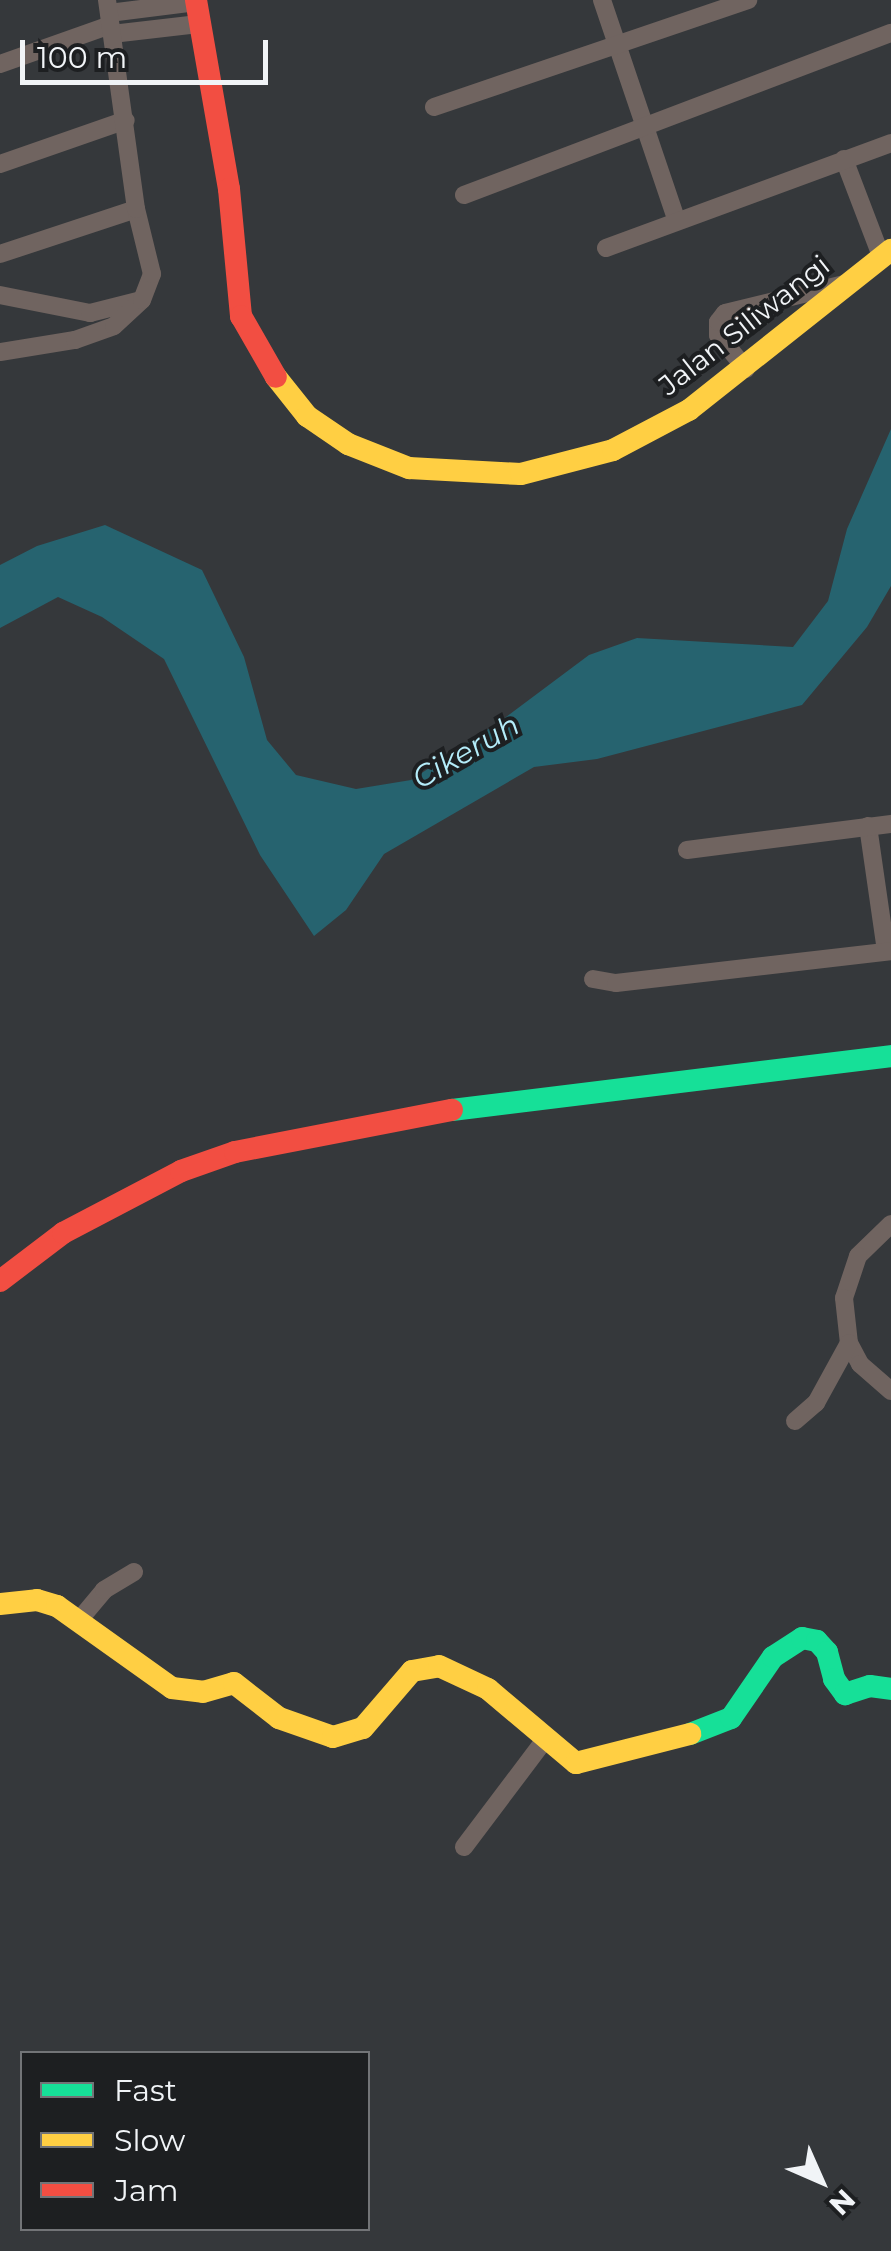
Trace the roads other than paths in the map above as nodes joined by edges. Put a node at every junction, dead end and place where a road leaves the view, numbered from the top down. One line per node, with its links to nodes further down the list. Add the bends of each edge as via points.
1 (602, 0): 6 (street)
2 (748, 0): 6 (street)
3 (196, 9): 4 (street); 24 (street, Jalan Siliwangi, via 230,189 241,316 266,364 307,416 348,444 409,468 521,474 613,450 689,410)
4 (110, 18): 7 (street); 9 (street)
5 (891, 33): 10 (street)
6 (617, 46): 8 (street); 10 (street)
7 (0, 64)
8 (434, 107)
9 (126, 120): 13 (street); 15 (street)
10 (646, 125): 14 (street); 16 (street)
11 (891, 143): 12 (street)
12 (844, 159): 16 (street); 18 (street)
13 (0, 164)
14 (464, 195)
15 (136, 209): 19 (street); 22 (street, via 152,274)
16 (678, 221): 17 (street)
17 (606, 248)
18 (886, 253): 20 (street, Jalan Siliwangi)
19 (0, 254)
20 (849, 282): 24 (street, Jalan Siliwangi); 24 (street, via 725,313 718,334)
21 (0, 295): 22 (street, via 90,313)
22 (142, 300): 23 (street, via 114,326)
23 (0, 352)
24 (746, 369)
25 (891, 824): 26 (street)
26 (868, 826): 27 (street); 28 (street)
27 (687, 850)
28 (889, 951): 29 (street, via 616,984)
29 (593, 979)
30 (891, 1056): 32 (street, via 408,1115 235,1152 180,1171 63,1233)
31 (891, 1224): 33 (street, via 858,1256 849,1276)
32 (0, 1281)
33 (848, 1343): 34 (street, via 860,1364); 35 (street, via 816,1403)
34 (891, 1391)
35 (795, 1420)
36 (134, 1572): 38 (street, via 104,1590)
37 (0, 1604): 38 (street, via 37,1600)
38 (80, 1618): 40 (street, via 172,1688 203,1692 234,1683 280,1718 321,1734 362,1728 412,1671 439,1666 488,1688)
39 (891, 1689): 40 (street, via 870,1686 845,1694 818,1641 802,1638 773,1657 730,1718 709,1729 584,1764)
40 (546, 1738): 41 (street)
41 (464, 1847)

